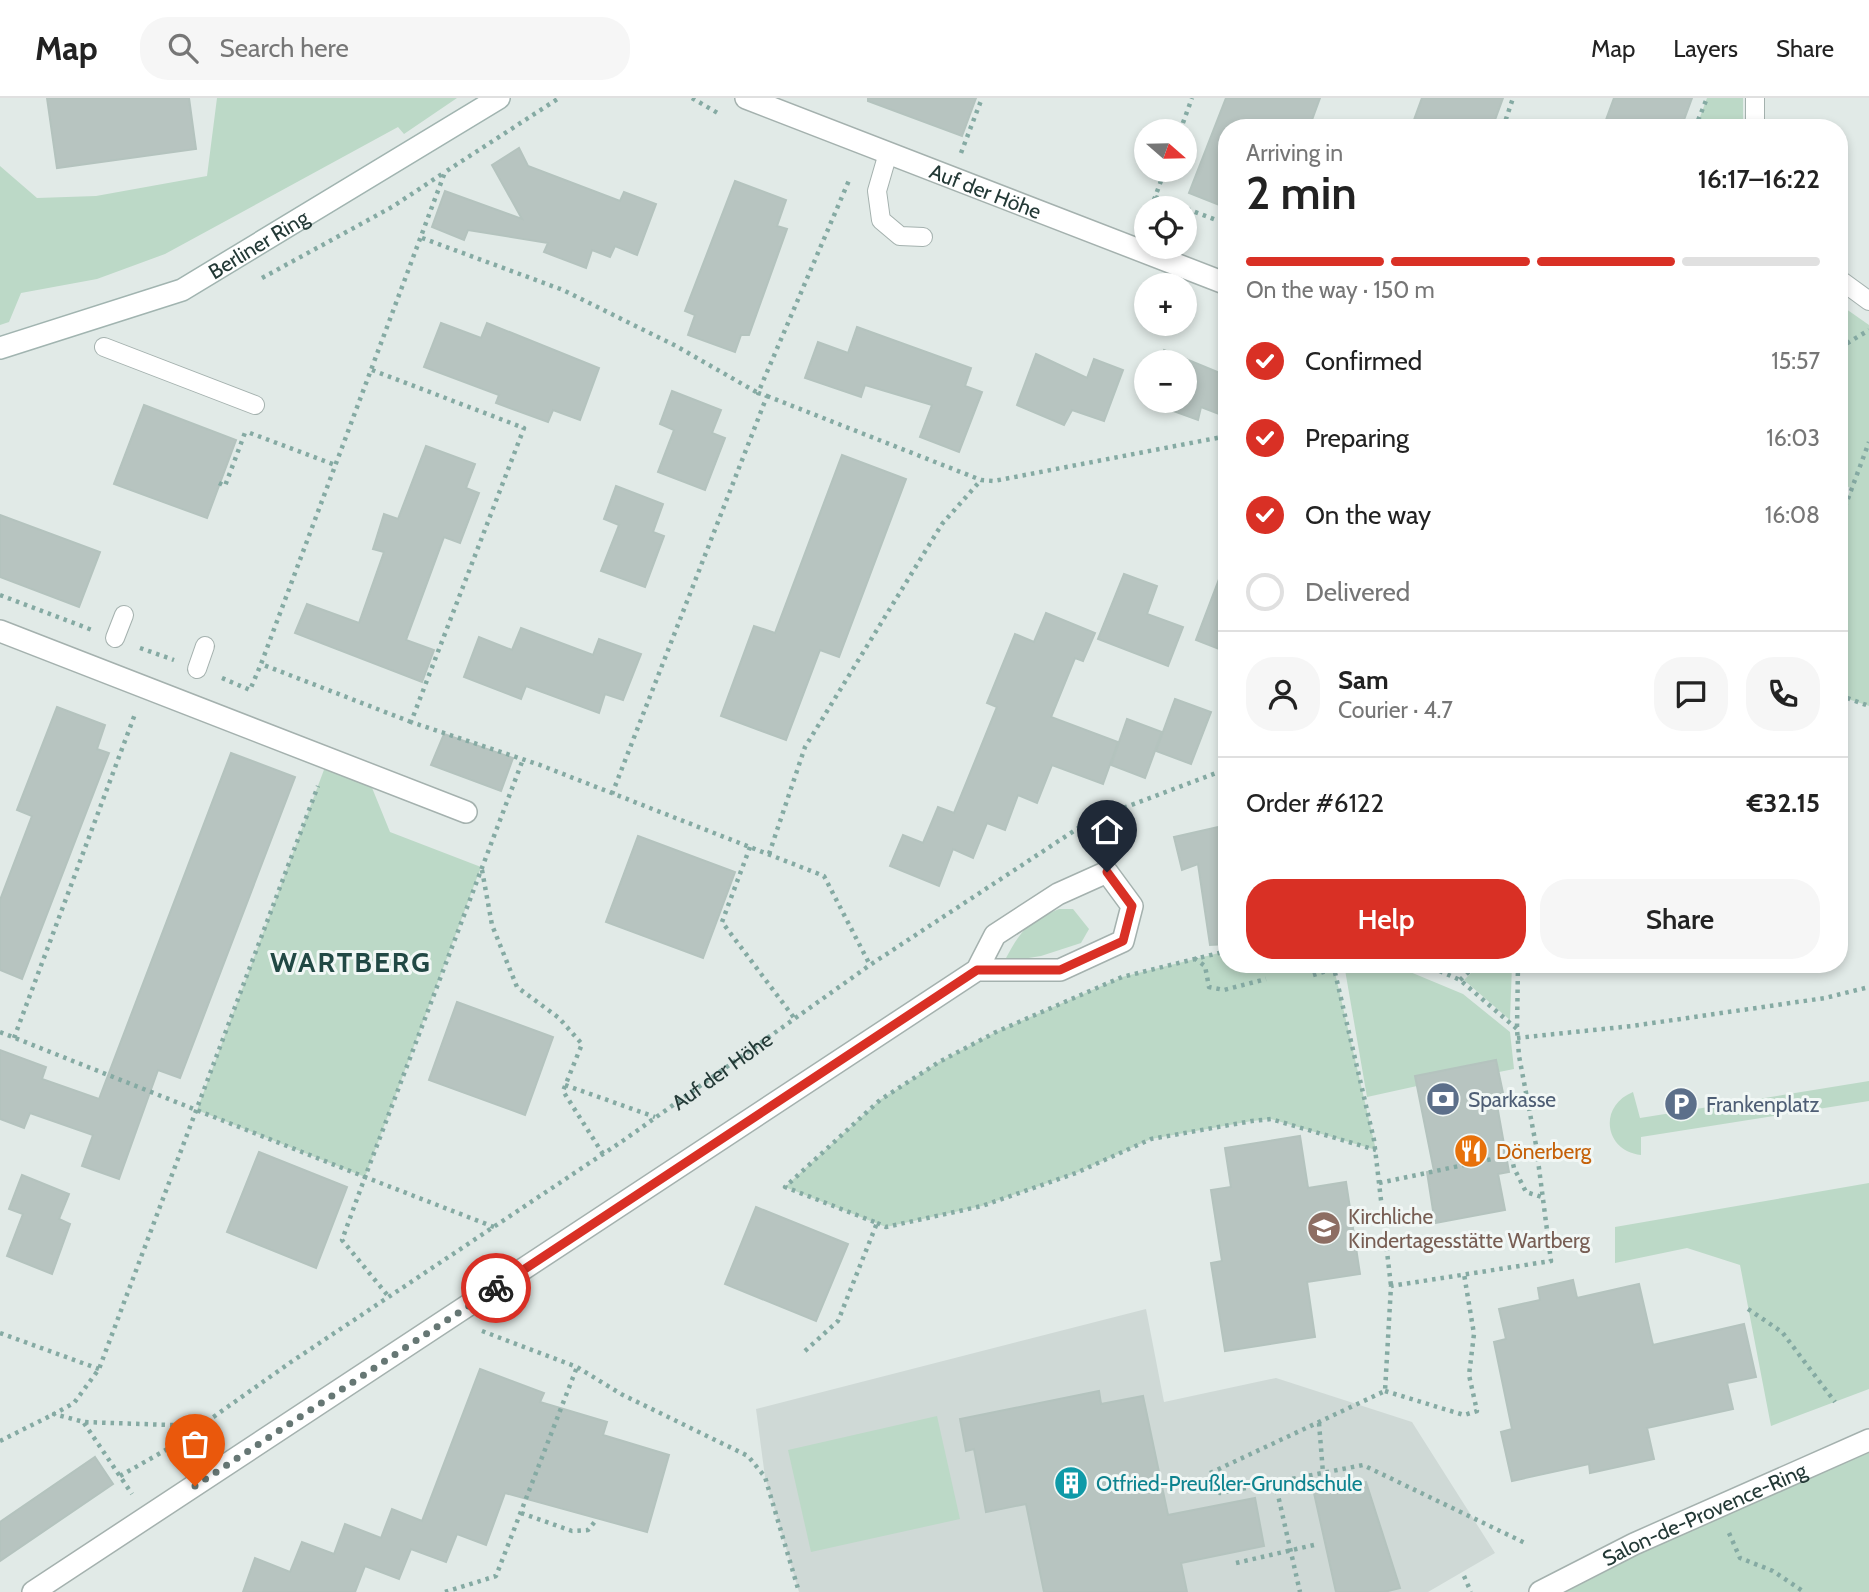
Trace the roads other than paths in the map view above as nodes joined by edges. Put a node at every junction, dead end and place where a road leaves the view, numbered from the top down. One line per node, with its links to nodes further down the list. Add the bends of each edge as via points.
1 (499, 98): 11 (street, Berliner Ring, via 182,290)
2 (746, 98): 5 (street, Auf der Höhe)
3 (1755, 98): 4 (lane)
4 (1755, 119)
5 (888, 153): 6 (lane, via 877,191 881,220 900,236); 7 (street, Auf der Höhe)
6 (923, 237)
7 (1218, 281)
8 (1848, 286): 9 (lane)
9 (1869, 301)
10 (104, 346): 12 (lane)
11 (0, 348)
12 (255, 405)
13 (124, 615): 15 (lane)
14 (0, 631): 18 (street)
15 (115, 638)
16 (205, 646): 17 (lane)
17 (197, 669)
18 (466, 812)
19 (977, 970): 19 (street, via 1060,970 1123,941 1132,906 1107,872 1058,894 995,935); 21 (street)
20 (1869, 1440): 22 (street, Salon-de-Provence-Ring, via 1634,1544)
21 (33, 1592)
22 (1540, 1592)

